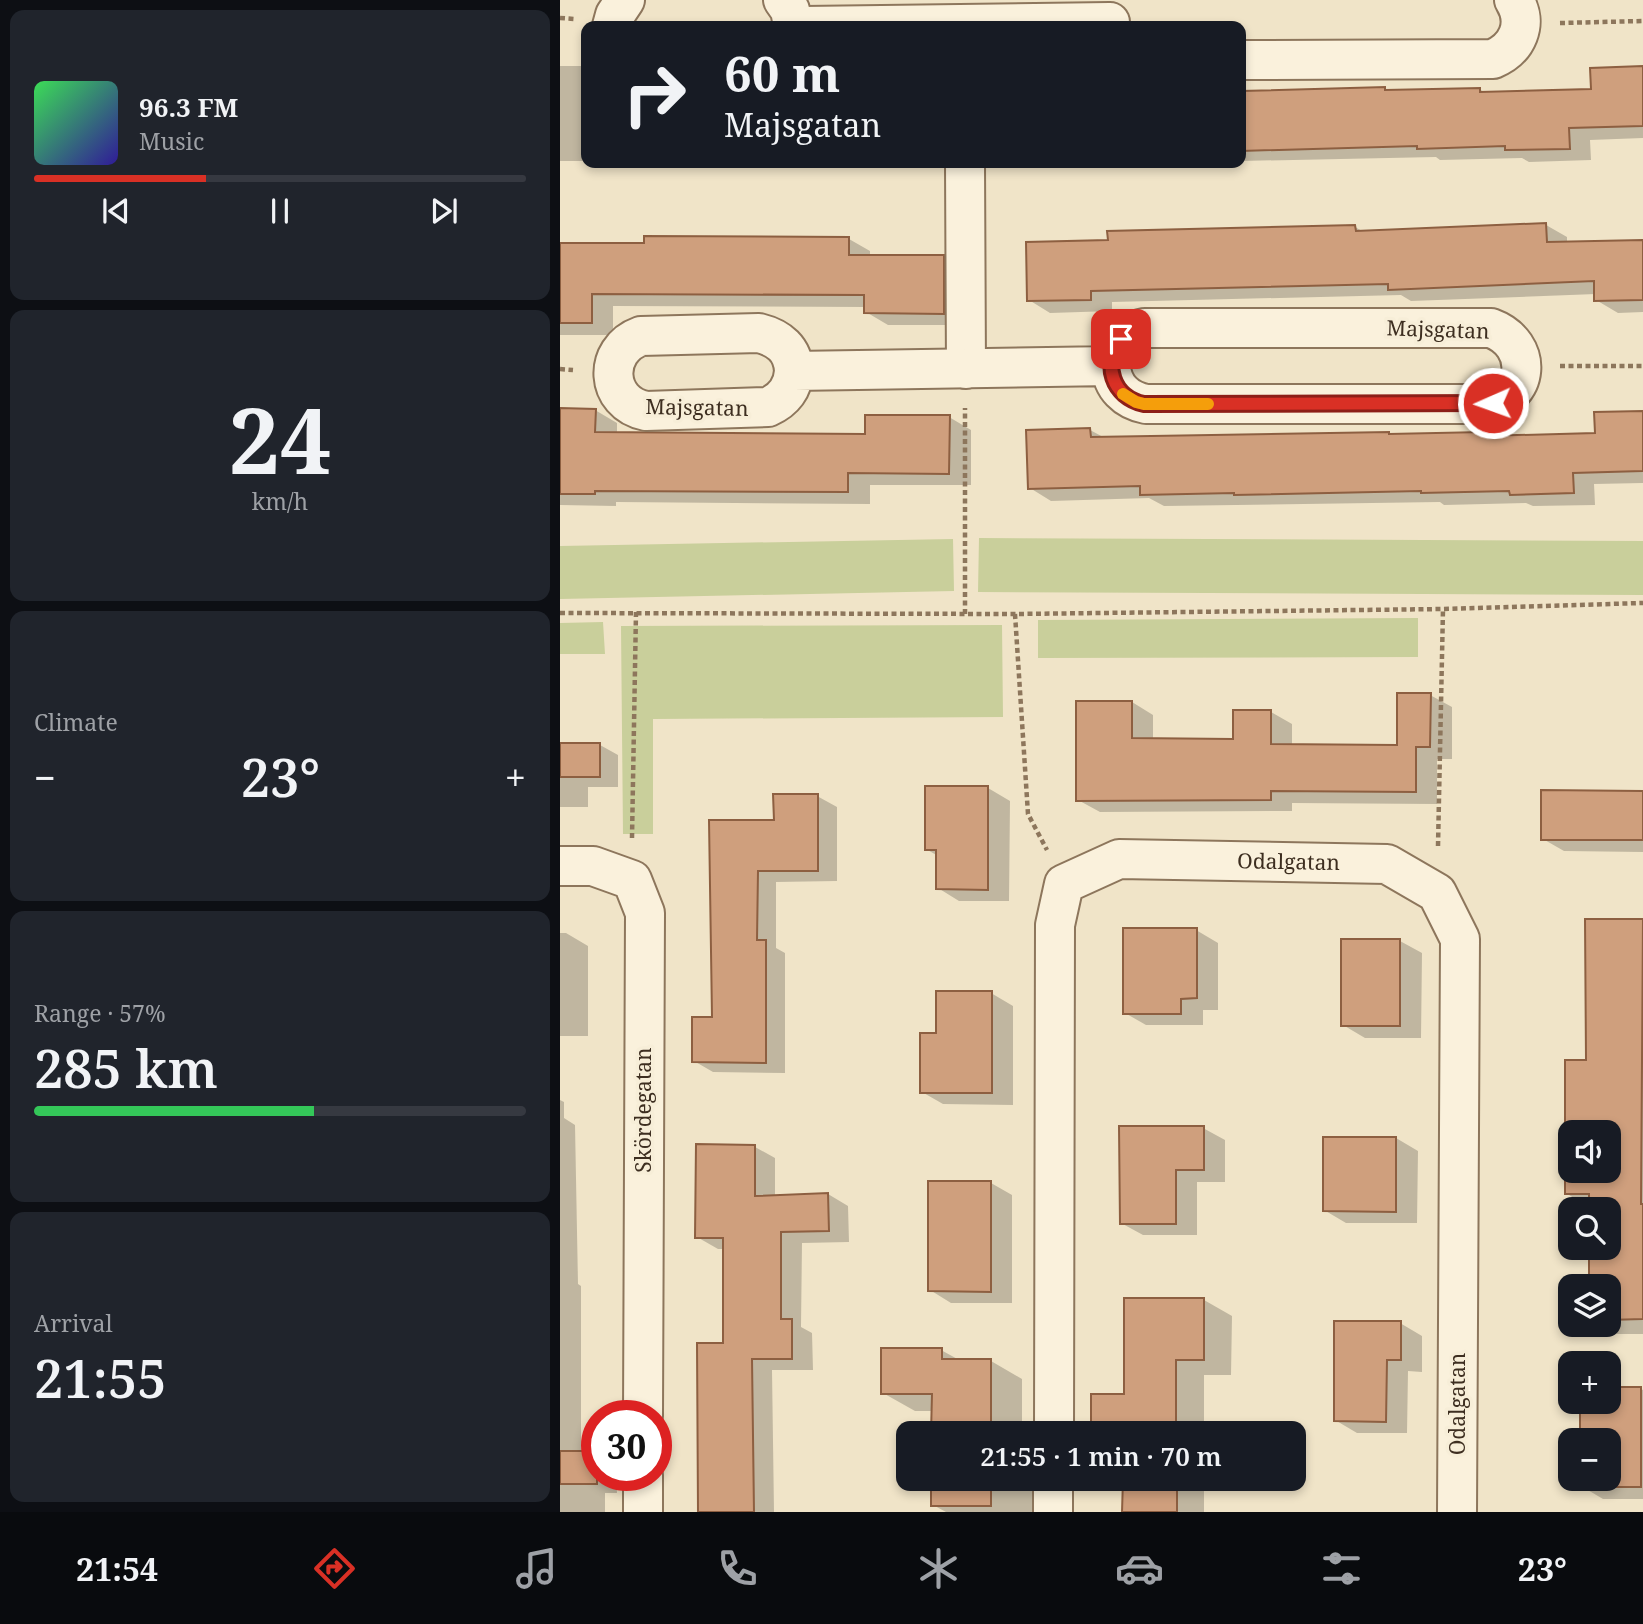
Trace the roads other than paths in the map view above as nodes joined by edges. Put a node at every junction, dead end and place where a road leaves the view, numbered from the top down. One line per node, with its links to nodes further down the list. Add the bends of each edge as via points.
1 (625, 0): 6 (street)
2 (782, 0): 7 (street)
3 (1517, 15): 9 (street, via 1509,50 1493,59)
4 (1112, 16): 5 (street)
5 (965, 17): 8 (street)
6 (613, 21)
7 (792, 21)
8 (893, 21)
9 (1246, 60)
10 (965, 168): 12 (street)
11 (1111, 366): 11 (street, Majsgatan, via 1121,392 1144,404 1484,404 1509,394 1522,366 1513,341 1491,328 1144,328 1121,339); 12 (street)
12 (966, 369): 13 (street)
13 (794, 371)
14 (560, 866): 15 (street, Skördegatan, via 593,866 632,880 645,913)
15 (643, 1400)
16 (1054, 1421): 21 (street, Odalgatan, via 1055,925 1064,884 1119,859 1387,864 1437,893 1460,939)
17 (643, 1491): 19 (street)
18 (1054, 1491): 20 (street)
19 (643, 1512)
20 (1053, 1512)
21 (1457, 1512)

